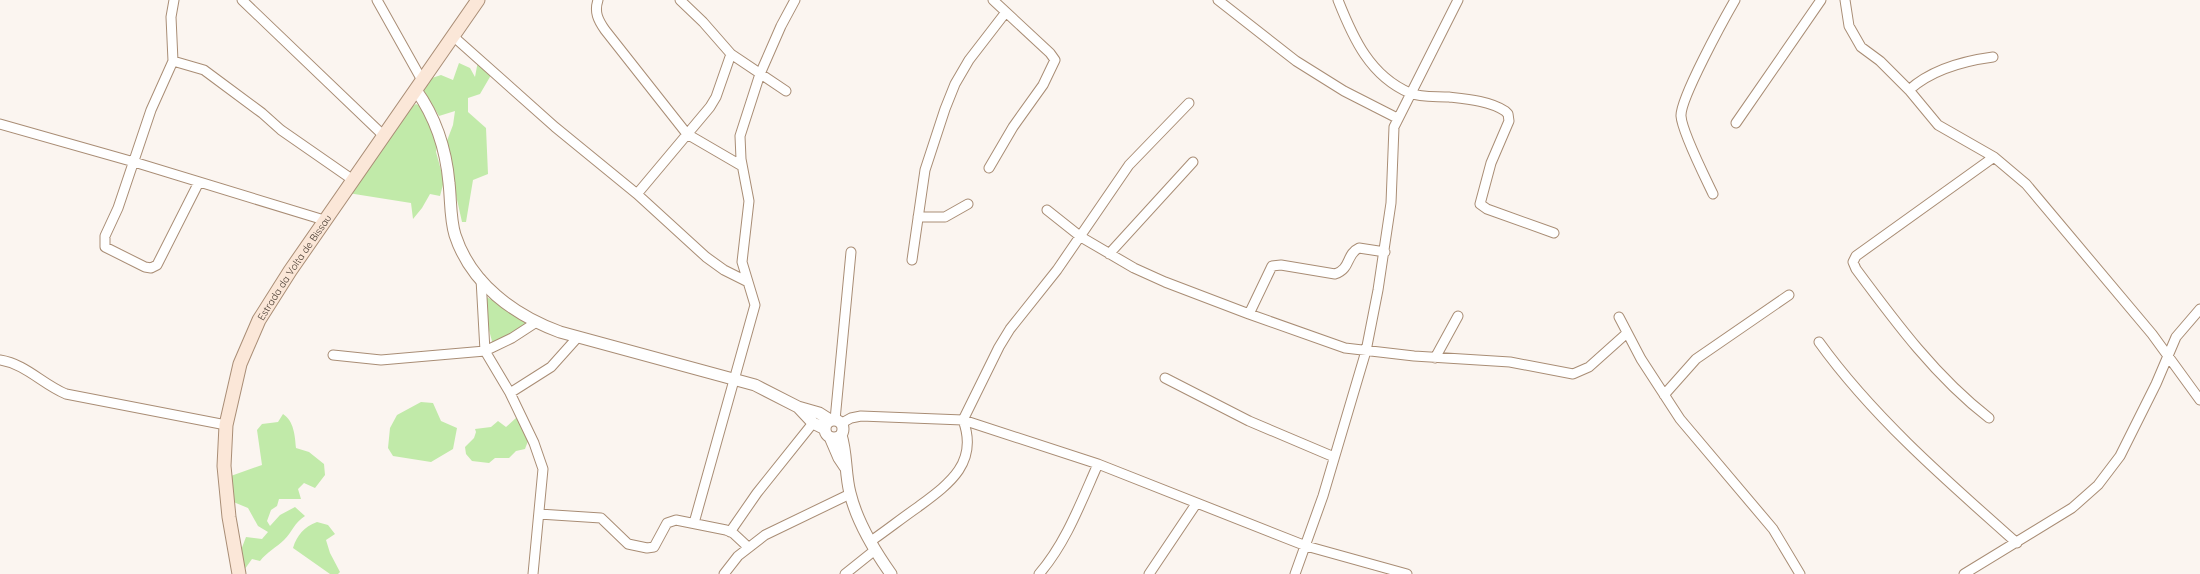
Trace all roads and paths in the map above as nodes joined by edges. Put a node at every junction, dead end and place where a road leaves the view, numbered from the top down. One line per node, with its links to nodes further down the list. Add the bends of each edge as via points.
1 (174, 0): 19 (street, via 171,17)
2 (242, 0): 30 (street)
3 (377, 0): 21 (street)
4 (478, 0): 16 (main road, Estrada da Volta de Bissau)
5 (598, 0): 29 (street, via 595,7 598,19 605,30)
6 (680, 0): 17 (street)
7 (993, 0): 15 (street)
8 (1218, 0): 26 (street, via 1296,61 1344,91)
9 (1338, 0): 24 (street, via 1368,62 1381,76)
10 (1458, 0): 24 (street)
11 (1735, 0): 39 (street, via 1681,112)
12 (1821, 0): 27 (street)
13 (1845, 0): 22 (street, via 1849,26 1861,47 1880,61)
14 (793, 1): 20 (street)
15 (1006, 12): 35 (street, via 1053,56 1054,63 1039,92 1013,127); 42 (street, via 968,60 955,84 925,170)
16 (454, 37): 21 (main road, Estrada da Volta de Bissau); 38 (street, via 555,127)
17 (731, 54): 20 (street); 29 (street, via 716,97)
18 (1992, 58): 22 (street, via 1951,67 1917,83)
19 (173, 61): 32 (street, via 151,110); 36 (street, via 204,70 281,130)
20 (760, 74): 23 (street); 34 (street, via 740,136)
21 (419, 86): 30 (main road, Estrada da Volta de Bissau); 50 (street, via 434,118 443,148 455,234 462,253)
22 (1909, 90): 31 (street, via 1938,125)
23 (786, 92)
24 (1411, 94): 26 (street); 44 (street, via 1469,99 1505,111 1508,114 1508,121 1491,162 1480,204 1486,209)
25 (1190, 103): 45 (street, via 1129,165)
26 (1397, 118): 47 (street, via 1394,127 1391,203)
27 (1736, 123)
28 (0, 124): 32 (street)
29 (687, 134): 34 (street); 38 (street)
30 (384, 136): 36 (main road, Estrada da Volta de Bissau)
31 (1994, 157): 64 (street, via 2026,184); 73 (street, via 1856,256 1853,262 1864,281 1921,354 1960,394)
32 (134, 162): 37 (street); 37 (street, via 104,242 105,247 144,267 151,268 157,265)
33 (1193, 162): 48 (street)
34 (742, 166): 51 (street, via 749,201 742,262)
35 (989, 168)
36 (353, 180): 43 (main road, Estrada da Volta de Bissau)
37 (199, 182): 43 (street)
38 (637, 194): 51 (street, via 706,257)
39 (1713, 194)
40 (968, 204): 42 (street, via 945,217)
41 (1047, 210): 45 (street)
42 (918, 216): 49 (street)
43 (324, 220): 76 (main road, Estrada da Volta de Bissau, via 259,320 240,364)
44 (1554, 232)
45 (1081, 237): 48 (street); 74 (street, via 1010,329)
46 (850, 252): 77 (street)
47 (1385, 252): 54 (street, via 1359,248 1343,270 1335,274 1281,265 1272,266); 62 (street)
48 (1109, 254): 54 (street, via 1166,282)
49 (912, 260)
50 (481, 279): 57 (street, via 503,302); 61 (street)
51 (748, 282): 67 (street, via 755,305)
52 (1789, 295): 70 (street, via 1696,359)
53 (2200, 309): 64 (street, via 2176,337)
54 (1250, 314): 62 (street, via 1333,345)
55 (1458, 316): 65 (street)
56 (1619, 317): 58 (street)
57 (535, 323): 59 (street); 61 (street)
58 (1627, 333): 65 (street, via 1588,367 1573,374 1510,362); 70 (street)
59 (577, 338): 67 (street); 69 (street, via 551,367)
60 (1820, 342): 85 (street, via 1876,410)
61 (485, 351): 63 (street, via 381,360); 69 (street)
62 (1366, 351): 65 (street); 78 (street)
63 (333, 355)
64 (2167, 355): 71 (street); 85 (street, via 2156,384 2120,456 2098,485 2072,508)
65 (1435, 358)
66 (0, 360): 76 (street, via 20,366 66,394)
67 (735, 378): 72 (street, via 767,390); 83 (street)
68 (1165, 378): 78 (street, via 1249,421)
69 (510, 393): 82 (street, via 534,443 543,469)
70 (1664, 395): 98 (street, via 1680,419 1773,529)
71 (2200, 400)
72 (798, 407): 75 (street); 77 (street, via 819,413)
73 (1989, 418)
74 (963, 420): 77 (street, via 856,416); 79 (street); 86 (street, via 968,446 957,475)
75 (813, 423): 77 (street); 84 (street, via 757,493)
76 (226, 425): 89 (main road, Estrada da Volta de Bissau, via 224,466 229,517)
77 (834, 427): 80 (street, via 838,458 845,467)
78 (1334, 457): 87 (street)
79 (1098, 464): 81 (street); 94 (street, via 1055,553)
80 (850, 494): 86 (street); 88 (street, via 765,535)
81 (1196, 504): 87 (street); 95 (street)
82 (539, 514): 83 (street, via 601,518 623,540 646,548 654,547 667,523 676,520); 90 (street)
83 (694, 523): 84 (street)
84 (730, 532): 88 (street)
85 (2017, 543): 99 (street)
86 (873, 545): 92 (street); 93 (street)
87 (1306, 546): 96 (street); 97 (street)
88 (748, 547): 91 (street)
89 (239, 574)
90 (533, 574)
91 (724, 574)
92 (845, 574)
93 (891, 574)
94 (1039, 574)
95 (1148, 574)
96 (1295, 574)
97 (1407, 574)
98 (1800, 574)
99 (1964, 574)

